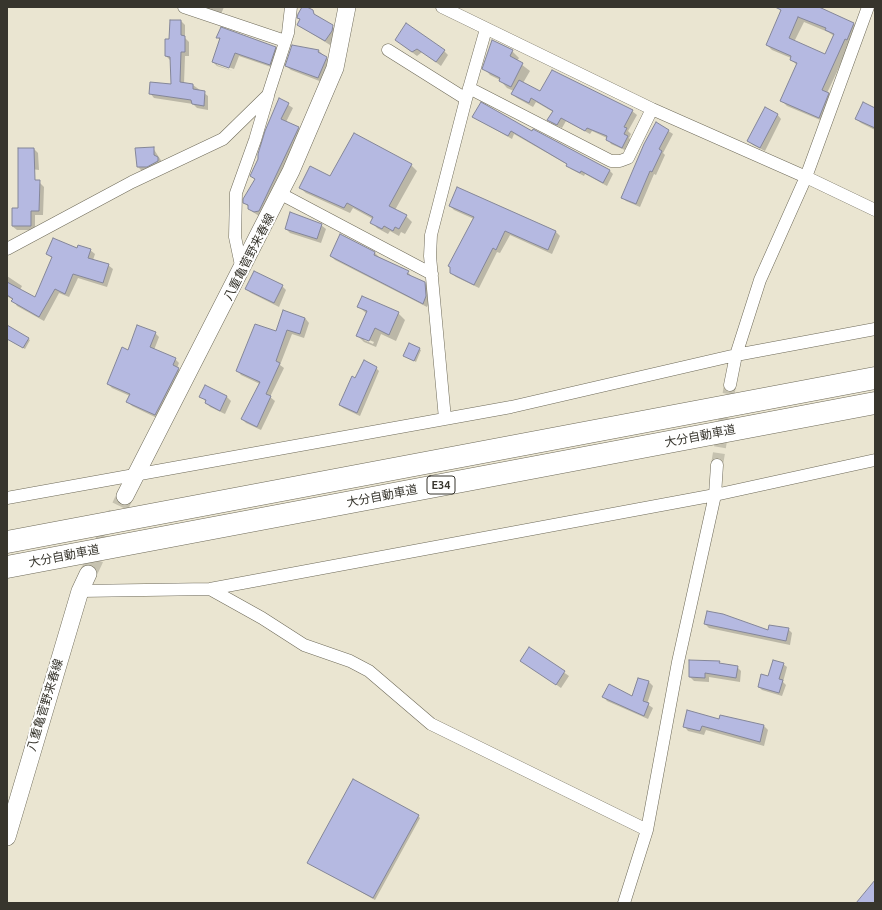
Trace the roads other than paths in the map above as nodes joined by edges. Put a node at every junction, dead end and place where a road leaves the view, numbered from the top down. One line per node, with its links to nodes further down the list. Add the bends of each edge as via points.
1 (184, 7): 7 (street)
2 (291, 7): 7 (street)
3 (347, 7): 13 (main road, 八重亀菅野来春線, via 335,68)
4 (442, 7): 6 (street)
5 (868, 7): 12 (street)
6 (486, 29): 9 (street); 11 (street)
7 (285, 41): 10 (street)
8 (388, 50): 9 (street)
9 (467, 94): 11 (street, via 611,161 628,158); 17 (street, via 430,235)
10 (268, 95): 15 (street, via 223,139 132,182); 16 (street, via 256,140 236,193 235,237)
11 (652, 109): 12 (street)
12 (806, 177): 14 (street); 19 (street, via 760,280)
13 (281, 194): 16 (main road, 八重亀菅野来春線); 17 (street)
14 (875, 210)
15 (7, 249)
16 (242, 270): 26 (main road, 八重亀菅野来春線)
17 (432, 274): 23 (street)
18 (875, 329): 19 (street)
19 (736, 355): 21 (street); 23 (street, via 511,407)
20 (875, 378): 30 (highway, 大分自動車道 / E34)
21 (730, 385)
22 (875, 403): 31 (highway, 大分自動車道 / E34)
23 (445, 419): 26 (street)
24 (875, 460): 27 (street)
25 (717, 465): 27 (street)
26 (136, 474): 28 (main road, 八重亀菅野来春線); 29 (street)
27 (715, 495): 33 (street); 35 (street, via 678,662)
28 (125, 496)
29 (7, 498)
30 (7, 542)
31 (7, 567)
32 (88, 574): 34 (main road, 八重亀菅野来春線)
33 (210, 589): 34 (street); 35 (street, via 304,645 350,661 369,671 431,724)
34 (80, 591): 36 (main road, 八重亀菅野来春線)
35 (647, 830): 37 (street)
36 (7, 837)
37 (624, 903)

